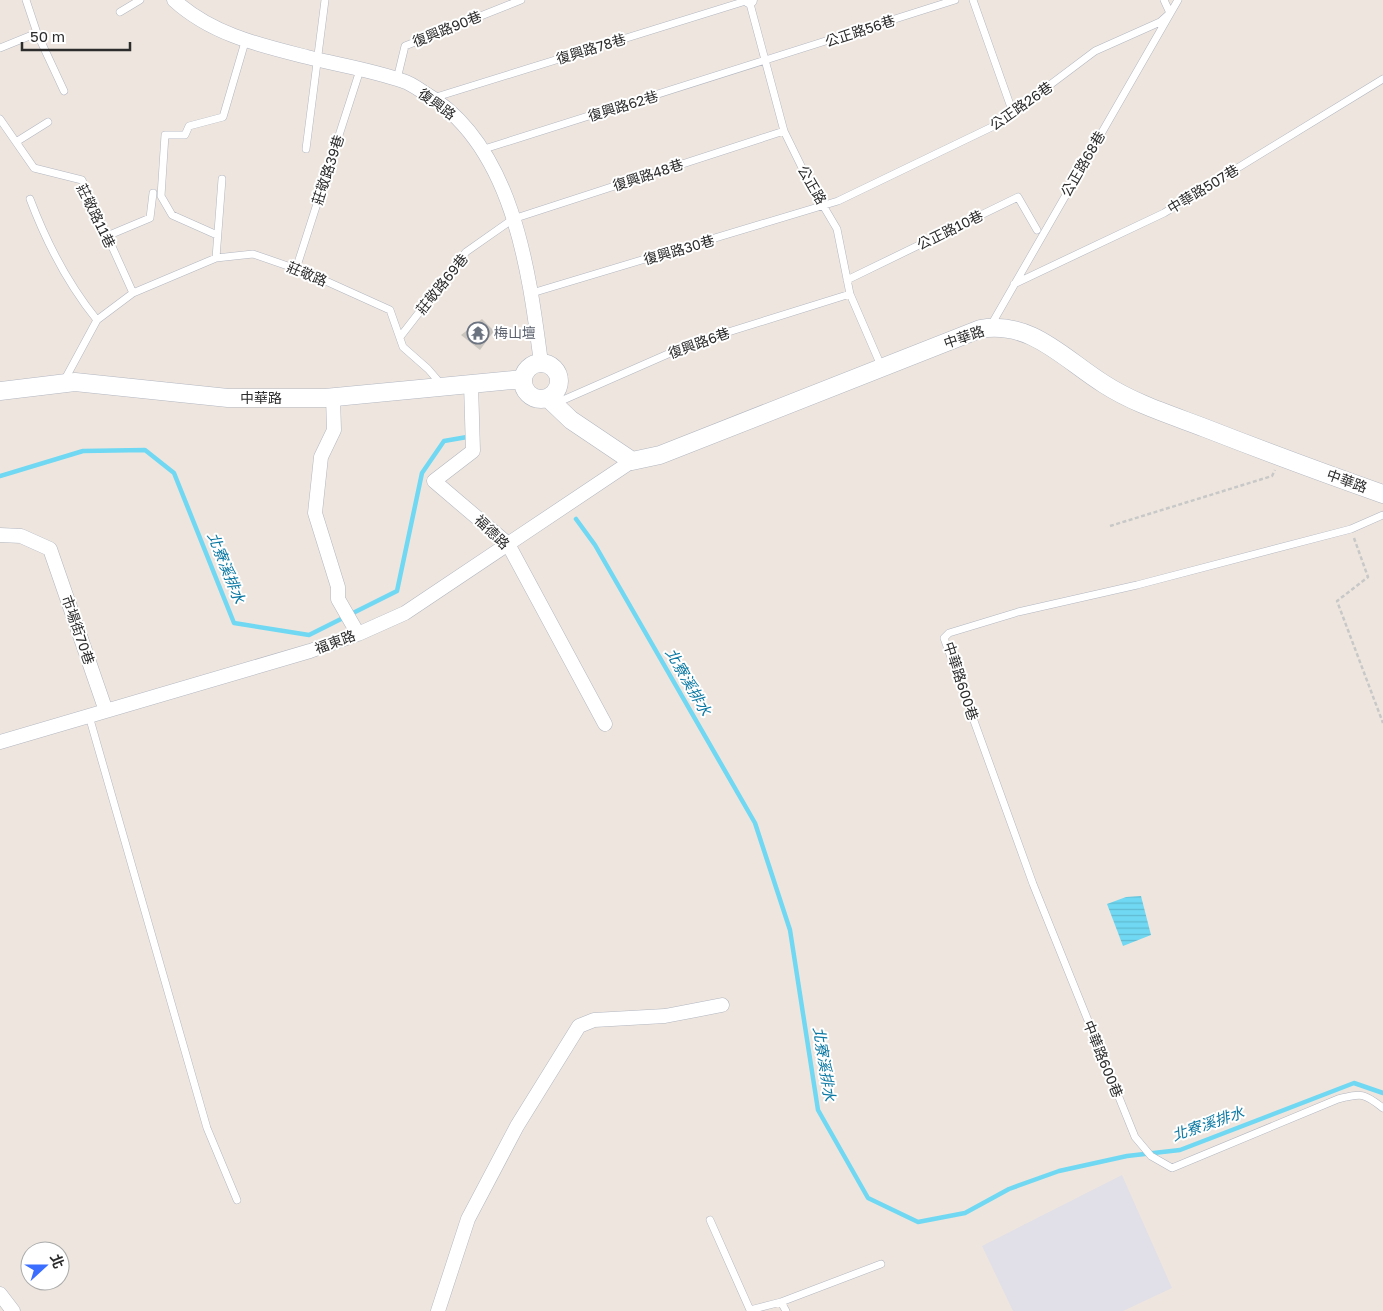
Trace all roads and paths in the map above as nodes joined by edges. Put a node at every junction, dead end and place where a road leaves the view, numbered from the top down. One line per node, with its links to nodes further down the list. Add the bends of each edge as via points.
1 (26, 0): 13 (lane)
2 (140, 0): 11 (lane)
3 (174, 0): 14 (street, 復興路, via 191,16)
4 (325, 0): 16 (lane)
5 (521, 0): 19 (lane, 復興路90巷, via 405,46)
6 (749, 0): 17 (lane, 公正路); 22 (lane, 復興路78巷)
7 (956, 0): 17 (lane, 公正路56巷)
8 (973, 0): 23 (lane)
9 (1164, 0): 12 (lane)
10 (1178, 0): 12 (lane, 公正路68巷)
11 (120, 12)
12 (1170, 13): 23 (lane, 公正路26巷, via 1160,22 1095,51); 41 (lane, 公正路68巷)
13 (37, 33): 15 (lane); 21 (lane)
14 (245, 42): 16 (street, 復興路); 36 (lane, via 223,117 189,126 185,135 166,135 161,196 172,215)
15 (0, 48)
16 (319, 60): 18 (street, 復興路); 28 (lane)
17 (764, 61): 26 (lane, 公正路); 29 (lane, 復興路62巷)
18 (360, 70): 19 (street, 復興路); 39 (lane, 莊敬路39巷)
19 (397, 79): 22 (street, 復興路)
20 (1383, 79): 41 (lane, 中華路507巷, via 1164,213)
21 (64, 91)
22 (433, 98): 29 (street, 復興路, via 458,117)
23 (1013, 113): 33 (lane, 公正路26巷, via 998,124)
24 (0, 119): 27 (lane, 莊敬路11巷)
25 (48, 122): 27 (lane)
26 (784, 131): 33 (lane, 公正路); 34 (lane, 復興路48巷)
27 (16, 142): 37 (lane, 莊敬路11巷, via 34,168 82,180)
28 (306, 149)
29 (481, 150): 34 (street, 復興路, via 502,185)
30 (222, 179): 36 (lane)
31 (153, 193): 37 (lane, via 150,218)
32 (30, 199): 45 (lane, via 46,242 70,285)
33 (825, 207): 40 (lane, 公正路, via 837,229); 43 (lane, 復興路30巷)
34 (513, 219): 43 (street, 復興路); 47 (lane, 莊敬路69巷, via 466,252)
35 (1037, 230): 40 (lane, 公正路10巷, via 1018,197)
36 (218, 235): 38 (lane)
37 (107, 236): 42 (lane, 莊敬路11巷)
38 (216, 258): 39 (lane, 莊敬路, via 253,254); 42 (lane, 莊敬路)
39 (296, 269): 47 (lane, 莊敬路, via 390,310)
40 (847, 280): 44 (lane, 公正路)
41 (1014, 284): 46 (lane, 公正路68巷)
42 (133, 293): 45 (lane, 莊敬路)
43 (532, 293): 48 (street, 復興路)
44 (850, 294): 49 (lane, 公正路); 56 (lane, 復興路6巷, via 693,343)
45 (97, 320): 51 (lane)
46 (989, 327): 49 (street, 中華路); 57 (street, 中華路, via 1020,330 1057,348 1103,383 1134,401)
47 (400, 337): 53 (lane, 莊敬路, via 403,347 428,369)
48 (541, 363): 50 (street, via 529,367); 56 (street, via 554,368 560,380)
49 (882, 368): 58 (street, 中華路, via 660,455)
50 (523, 378): 52 (street, 中華路); 56 (street, via 525,390 533,397)
51 (63, 383): 54 (street, 中華路); 55 (street, 中華路, via 228,398)
52 (471, 384): 53 (street, 中華路); 64 (street, 福德路, via 473,451 434,481)
53 (442, 387): 55 (street, 中華路)
54 (0, 391)
55 (333, 397): 65 (street, via 334,430 321,457 315,513 338,587 338,598)
56 (551, 401): 58 (street, via 571,420)
57 (1281, 458): 59 (street, 中華路); 61 (path, via 1272,476)
58 (632, 461): 64 (street, 福東路)
59 (1383, 494)
60 (1383, 515): 62 (lane, 中華路600巷)
61 (1110, 526)
62 (1351, 529): 68 (path, via 1368,578 1337,601); 72 (lane, 中華路600巷, via 1137,585 1018,612 949,633 944,638 1033,884 1134,1137 1151,1156 1172,1168 1352,1096 1366,1095)
63 (0, 535): 66 (street, 市場街70巷, via 21,536 50,549)
64 (508, 544): 65 (street, 福東路, via 405,613); 69 (street, 福德路)
65 (351, 622): 66 (street, 福東路, via 310,651)
66 (106, 711): 67 (street, 福東路)
67 (89, 716): 70 (street, 福東路); 73 (lane, via 207,1128)
68 (1383, 723)
69 (605, 724)
70 (0, 742)
71 (722, 1005): 79 (street, via 666,1016 594,1020 579,1026 517,1126 468,1219)
72 (1383, 1108)
73 (237, 1200)
74 (710, 1220): 77 (lane, via 750,1310)
75 (881, 1264): 77 (lane)
76 (0, 1294): 78 (street)
77 (781, 1302): 80 (lane)
78 (13, 1311)
79 (438, 1311)
80 (786, 1311)

